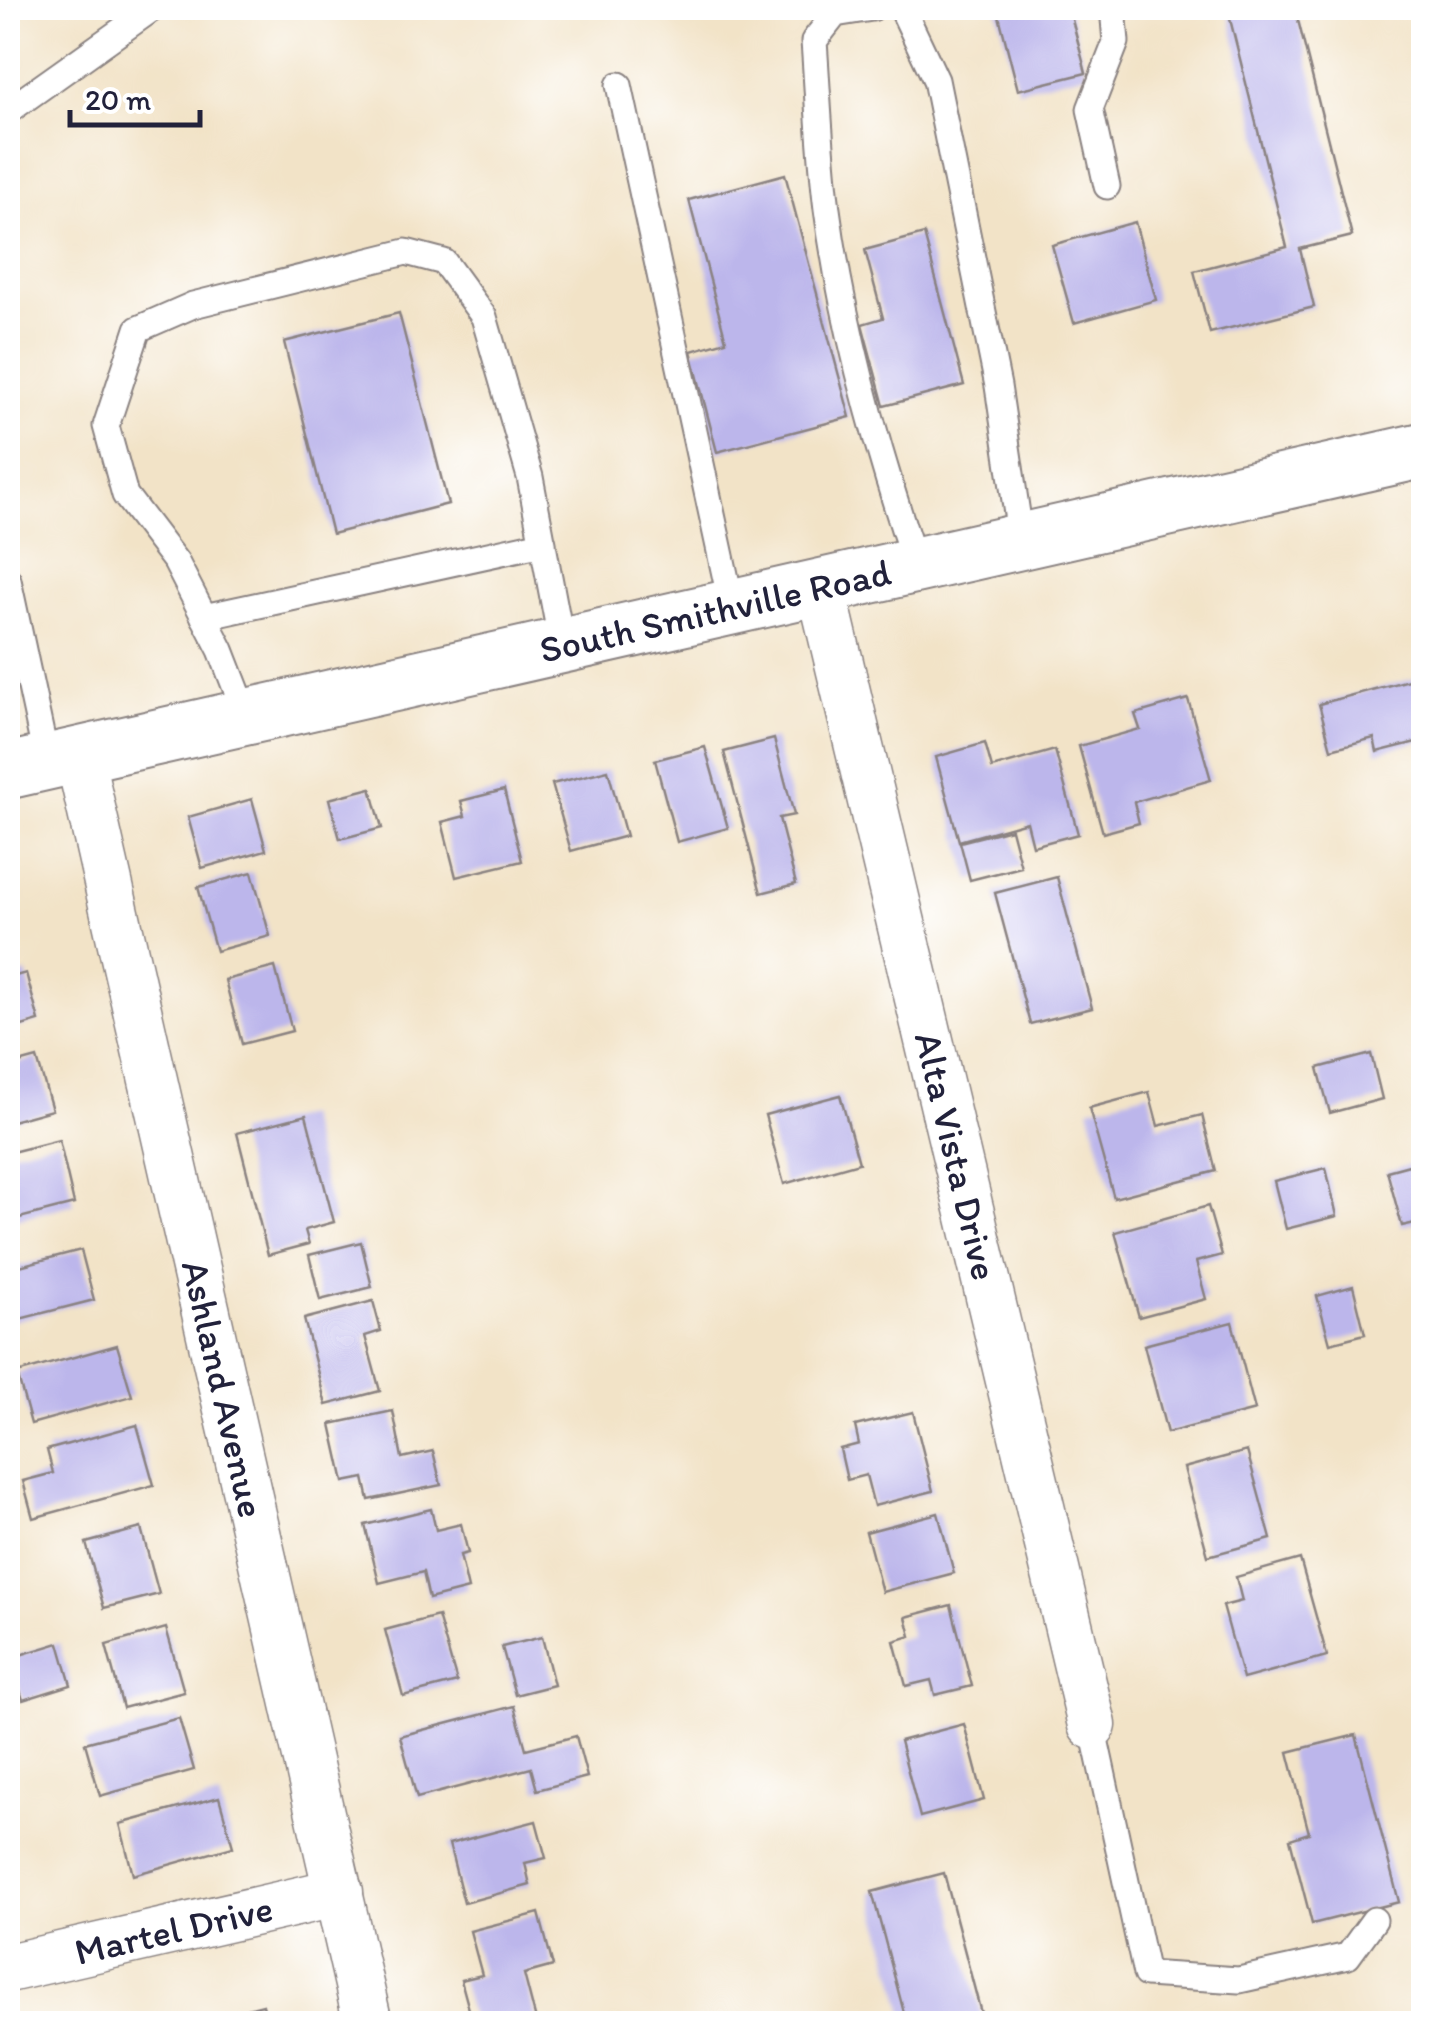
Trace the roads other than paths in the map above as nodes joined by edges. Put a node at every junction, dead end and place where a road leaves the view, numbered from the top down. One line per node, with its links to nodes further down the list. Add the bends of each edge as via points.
1 (154, 8): 6 (lane)
2 (872, 8): 11 (lane, via 836,14 814,41 822,153 840,290)
3 (902, 8): 9 (lane, via 936,80 998,386)
4 (1113, 8): 7 (lane, via 1116,42 1090,109)
5 (619, 84): 14 (lane)
6 (8, 111)
7 (1107, 186)
8 (1424, 450): 9 (main road, South Smithville Road)
9 (1021, 541): 11 (main road, South Smithville Road)
10 (543, 543): 15 (lane); 15 (lane, via 484,316 444,262 406,252 194,305 138,328 106,426 125,495 176,562); 16 (lane)
11 (916, 566): 13 (main road, South Smithville Road)
12 (8, 580): 18 (lane)
13 (821, 587): 14 (main road, South Smithville Road); 19 (street, Alta Vista Drive)
14 (732, 607): 16 (main road, South Smithville Road)
15 (204, 617): 17 (lane)
16 (562, 646): 17 (main road, South Smithville Road)
17 (248, 716): 18 (main road, South Smithville Road)
18 (45, 763): 20 (street, Ashland Avenue)
19 (1092, 1725): 21 (lane, via 1146,1974 1239,1980 1348,1956)
20 (339, 1892): 22 (street, Martel Drive); 23 (street, Ashland Avenue)
21 (1374, 1920)
22 (8, 1968)
23 (368, 2024)

